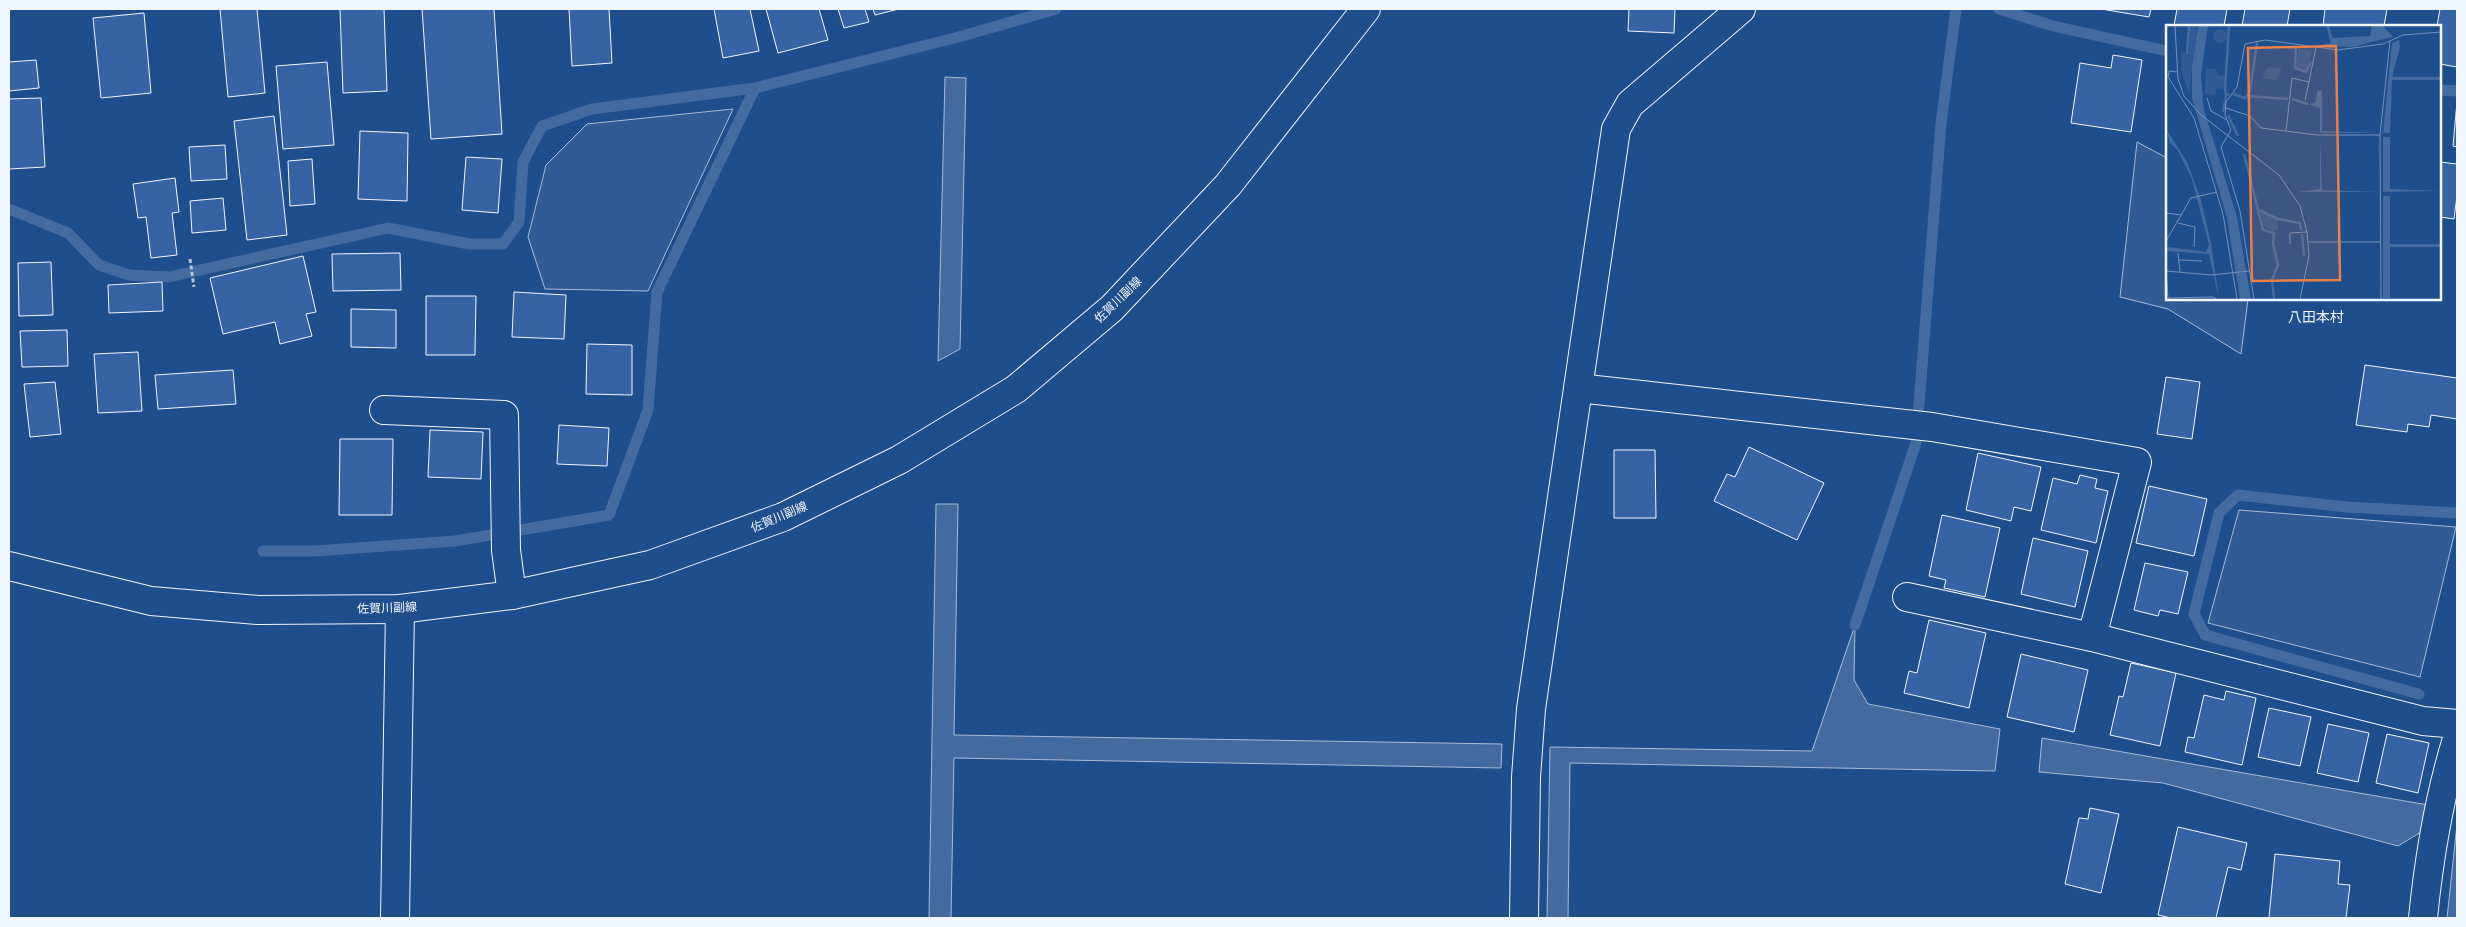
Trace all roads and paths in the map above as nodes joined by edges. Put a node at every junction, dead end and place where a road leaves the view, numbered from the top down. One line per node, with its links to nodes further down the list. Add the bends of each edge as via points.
1 (1366, 9): 8 (street, 佐賀川副線, via 1228,185 1112,308 1016,389 899,460 783,517 650,565)
2 (1740, 9): 5 (street, via 1630,104 1616,129)
3 (190, 259): 4 (path)
4 (194, 287)
5 (1578, 388): 11 (street, via 1932,427 2137,462); 15 (street, via 1531,709 1526,777)
6 (384, 410): 8 (street, via 504,415 506,550)
7 (9, 566): 10 (street, 佐賀川副線, via 151,601 258,610)
8 (512, 595): 10 (street, 佐賀川副線)
9 (1907, 597): 11 (street)
10 (400, 609): 14 (street)
11 (2092, 637): 12 (street, via 2423,721)
12 (2457, 724)
13 (2457, 738): 16 (street, via 2428,865)
14 (395, 918)
15 (1524, 918)
16 (2423, 918)

